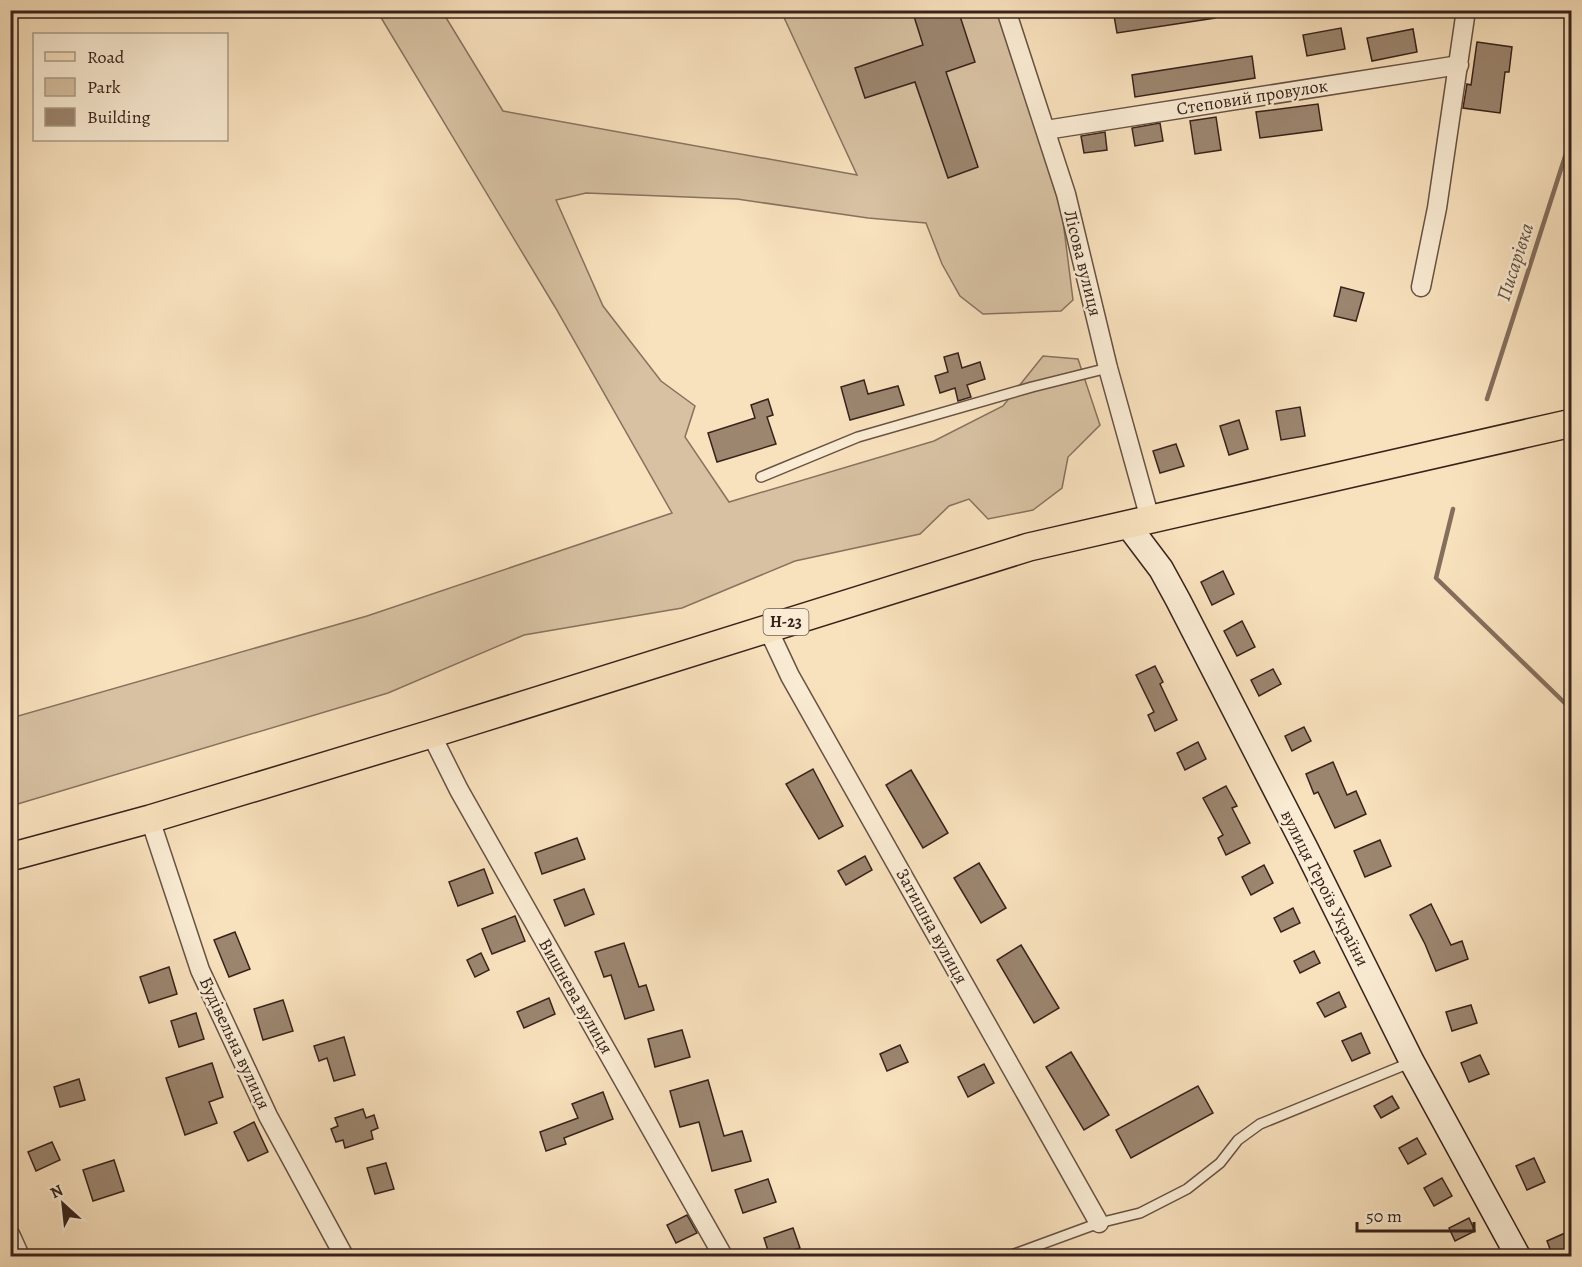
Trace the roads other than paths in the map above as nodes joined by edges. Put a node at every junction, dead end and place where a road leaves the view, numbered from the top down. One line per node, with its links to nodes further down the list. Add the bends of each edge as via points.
1 (1006, 10): 4 (street, Лісова вулиця)
2 (1466, 10): 3 (street)
3 (1459, 65): 4 (street, Степовий провулок); 5 (street)
4 (1046, 130): 6 (street, Лісова вулиця, via 1066,194)
5 (1421, 287)
6 (1108, 368): 8 (lane, via 858,437); 9 (street, Лісова вулиця)
7 (1572, 423): 9 (main road, Н-23)
8 (761, 477)
9 (1139, 521): 10 (main road, Н-23, via 1029,547); 14 (street, вулиця Героїв України)
10 (767, 627): 11 (main road, Н-23); 15 (street, Затишна вулиця, via 790,676)
11 (431, 734): 12 (main road, Н-23); 19 (street, Вишнева вулиця)
12 (150, 819): 13 (main road, Н-23); 18 (street, Будівельна вулиця, via 200,970 268,1116)
13 (10, 857)
14 (1412, 1062): 15 (lane, via 1260,1124 1187,1189 1140,1213); 21 (street, вулиця Героїв України)
15 (1100, 1223): 20 (lane)
16 (10, 1234): 17 (street)
17 (20, 1257)
18 (344, 1257)
19 (723, 1257)
20 (1009, 1257)
21 (1518, 1257)

